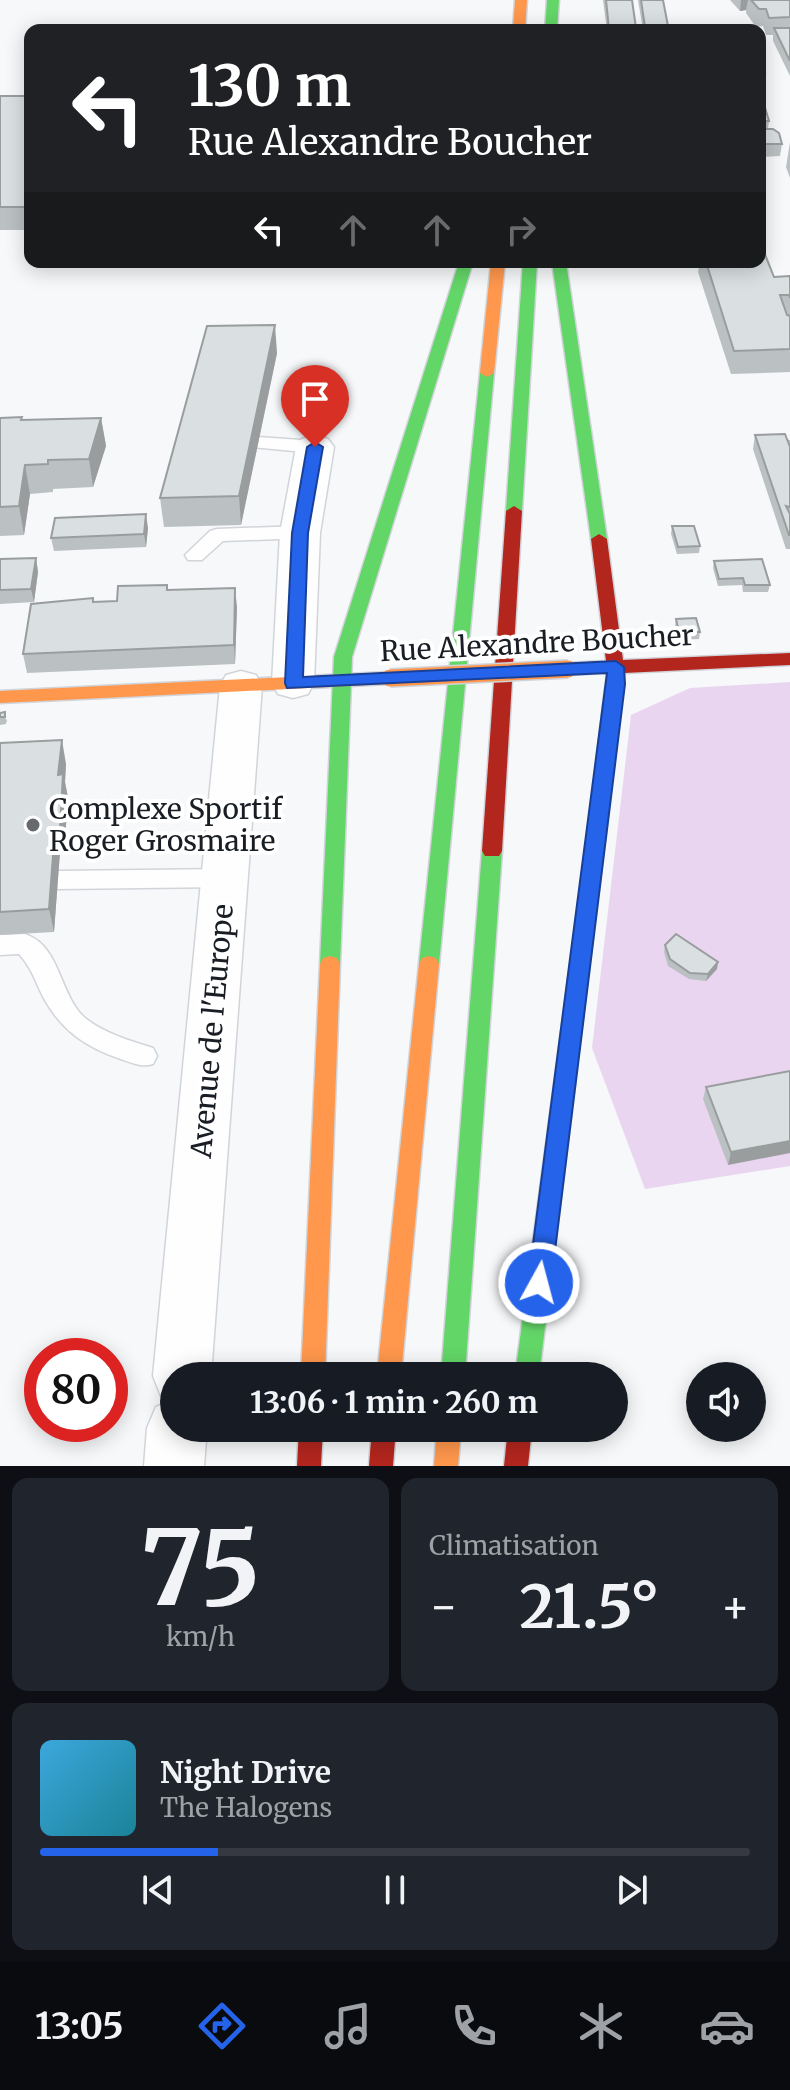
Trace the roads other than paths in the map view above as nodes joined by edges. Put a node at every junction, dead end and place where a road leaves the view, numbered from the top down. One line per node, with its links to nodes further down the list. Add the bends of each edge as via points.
1 (521, 0): 3 (main road)
2 (553, 0): 4 (main road)
3 (519, 24)
4 (551, 24)
5 (464, 268): 15 (main road, via 345,646)
6 (497, 268): 25 (main road)
7 (530, 268): 26 (main road)
8 (560, 268): 14 (main road)
9 (258, 443): 10 (lane)
10 (315, 447): 11 (street)
11 (300, 533): 12 (lane, via 217,536); 16 (street)
12 (195, 555)
13 (790, 659): 14 (main road, Rue Alexandre Boucher)
14 (616, 667): 15 (main road, Rue Alexandre Boucher, bridge); 27 (main road)
15 (341, 682): 16 (main road, Rue Alexandre Boucher); 24 (main road)
16 (293, 683): 17 (main road, Rue Alexandre Boucher)
17 (241, 686): 18 (main road, Rue Alexandre Boucher); 19 (street, Avenue de l'Europe)
18 (0, 697)
19 (225, 878): 20 (lane); 23 (street, Avenue de l'Europe)
20 (58, 880)
21 (0, 945): 22 (lane, via 25,944 43,964 55,995 76,1025)
22 (144, 1056)
23 (183, 1362)
24 (314, 1362)
25 (390, 1362)
26 (454, 1362)
27 (529, 1362)
28 (176, 1442): 33 (street)
29 (310, 1442): 34 (main road)
30 (383, 1442): 35 (main road)
31 (448, 1442): 36 (main road)
32 (519, 1442): 37 (main road)
33 (174, 1466)
34 (309, 1466)
35 (381, 1466)
36 (446, 1466)
37 (516, 1466)

